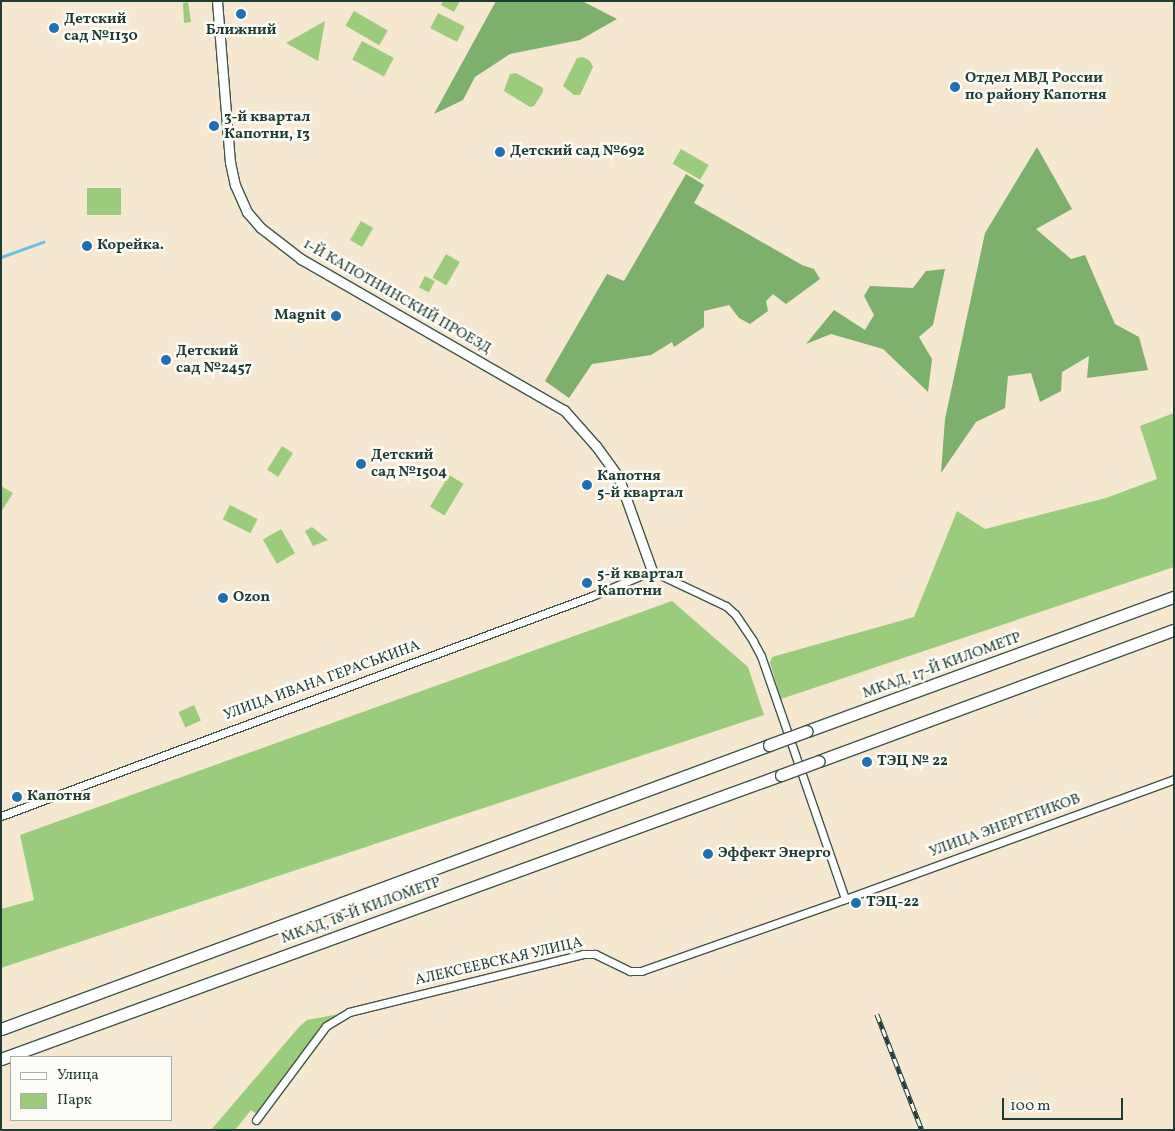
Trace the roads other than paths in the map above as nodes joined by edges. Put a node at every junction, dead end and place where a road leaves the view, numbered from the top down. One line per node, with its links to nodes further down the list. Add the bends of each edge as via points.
1 (217, 1): 2 (street, 1-Й КАПОТНИНСКИЙ ПРОЕЗД, via 229,154 235,185 247,212 261,228 301,259 564,410 618,476)
2 (652, 571): 7 (street, УЛИЦА ИВАНА ГЕРАСЬКИНА); 8 (street, via 726,606 753,641)
3 (1174, 597): 5 (highway, МКАД, 17-Й КИЛОМЕТР, bridge)
4 (1174, 630): 10 (highway, МКАД, 18-Й КИЛОМЕТР, bridge)
5 (720, 763): 9 (highway, МКАД, 18-Й КИЛОМЕТР)
6 (1174, 779): 8 (street, УЛИЦА ЭНЕРГЕТИКОВ)
7 (1, 816)
8 (846, 900): 11 (street, АЛЕКСЕЕВСКАЯ УЛИЦА, via 641,971 630,971 595,954 583,954 349,1012 326,1026)
9 (1, 1029)
10 (1, 1059)
11 (256, 1120)

